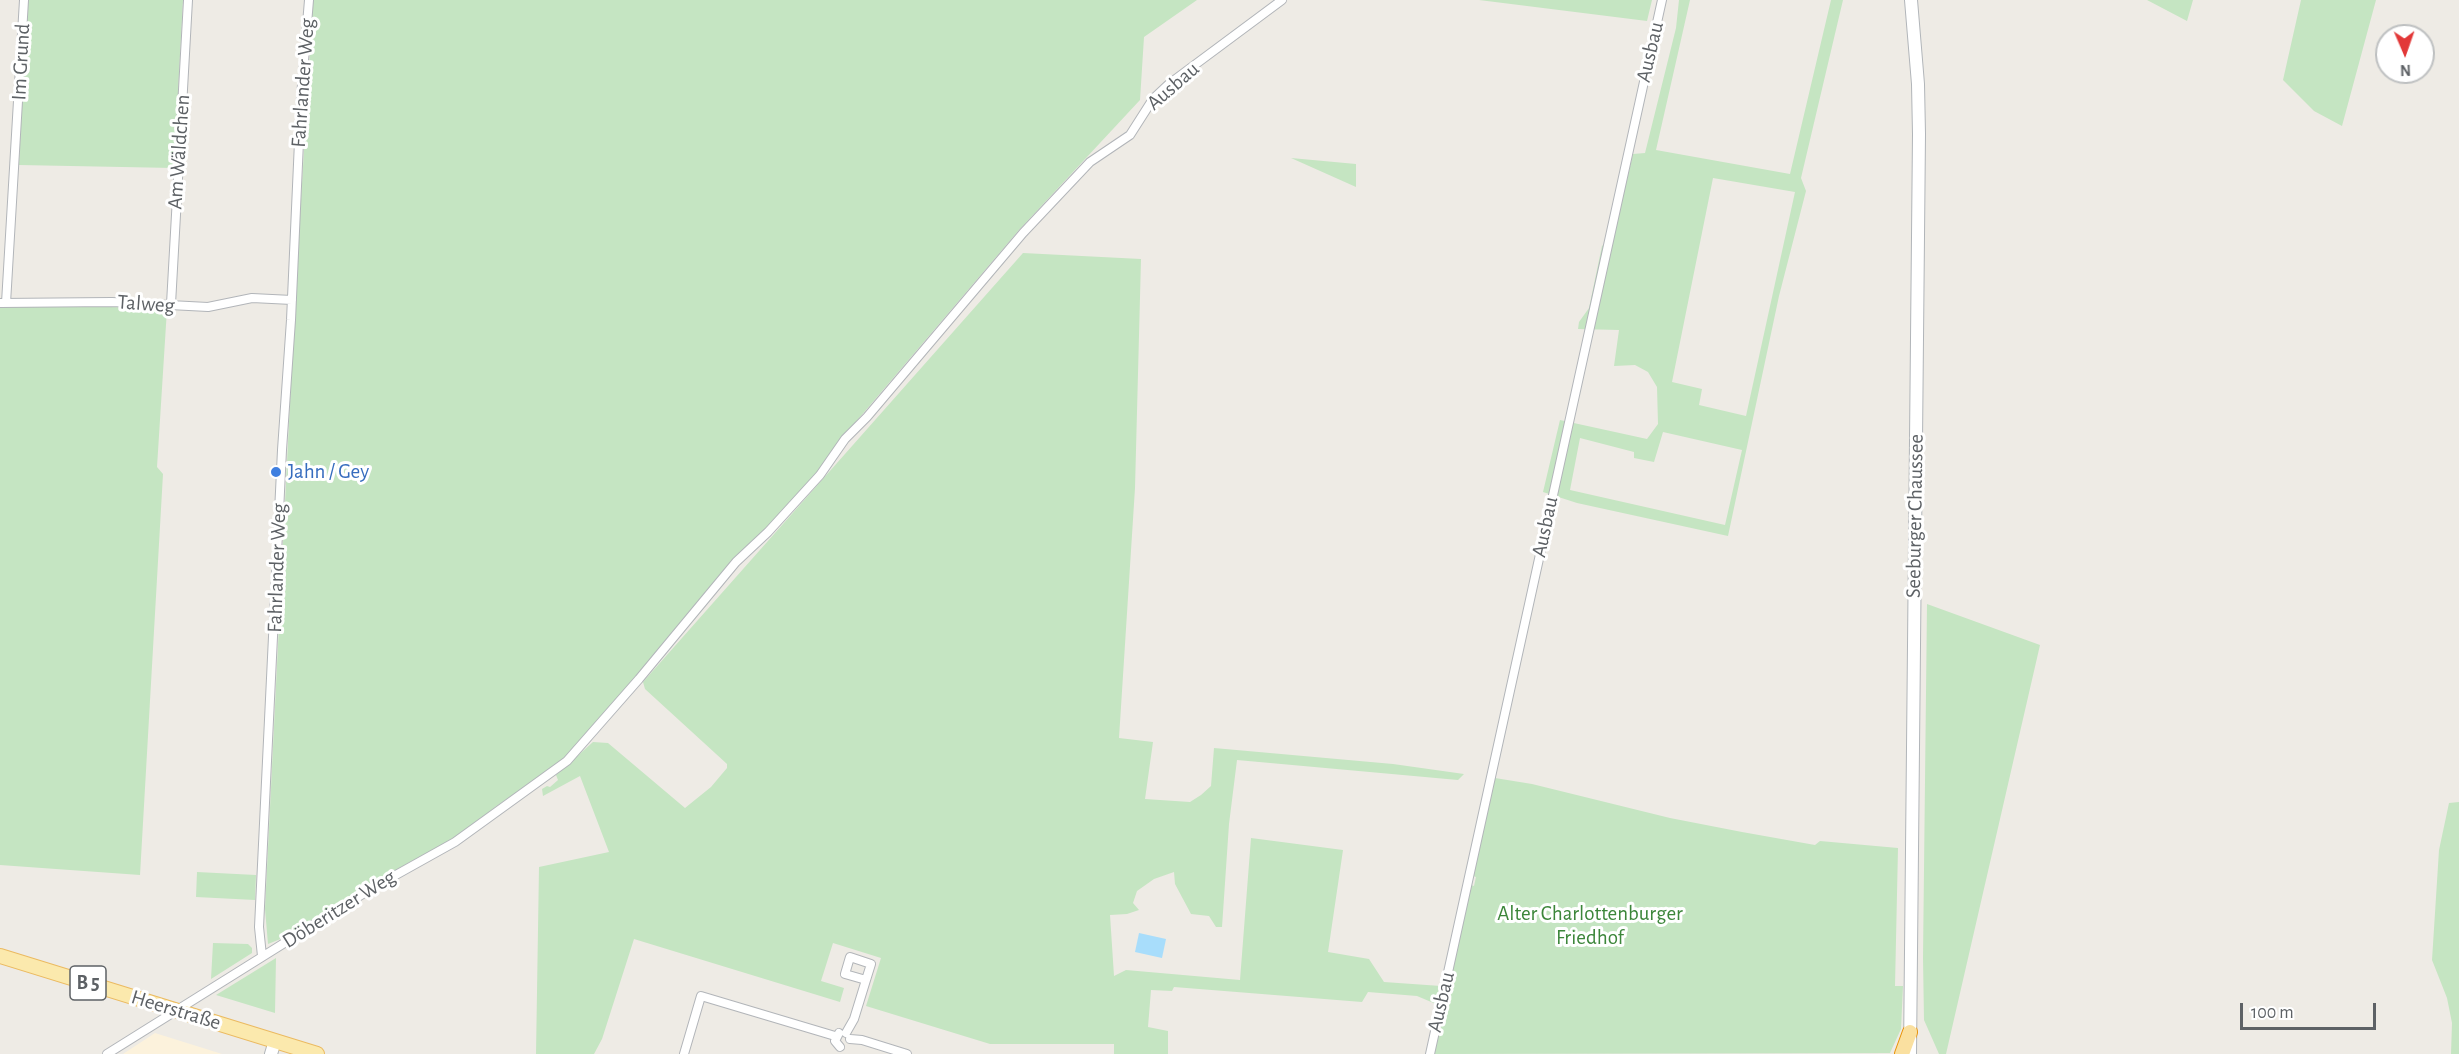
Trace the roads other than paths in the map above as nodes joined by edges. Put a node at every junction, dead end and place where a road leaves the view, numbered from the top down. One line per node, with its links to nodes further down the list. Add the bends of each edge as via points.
1 (24, 0): 9 (street, Im Grund)
2 (188, 0): 10 (street, Am Wäldchen)
3 (309, 0): 8 (street, Fahrlander Weg)
4 (1282, 0): 7 (street, Ausbau, via 1169,84 1153,99)
5 (1662, 0): 24 (street, Ausbau)
6 (1911, 0): 15 (main road, Seeburger Chaussee, via 1919,134)
7 (1130, 135): 12 (street, Döberitzer Weg, via 1090,162 1023,233 845,439 820,475 736,561 567,761 462,838)
8 (292, 300): 10 (street, Talweg, via 252,298 208,308); 12 (street, Fahrlander Weg, via 259,927)
9 (3, 303): 10 (street, Talweg)
10 (171, 304)
11 (0, 956): 14 (main road, Heerstraße / B 5)
12 (262, 956): 14 (street, Döberitzer Weg)
13 (866, 980): 17 (street)
14 (176, 1010): 18 (main road, Heerstraße / B 5); 20 (street, Döberitzer Weg)
15 (1910, 1032): 25 (highway); 26 (main road, Seeburger Chaussee)
16 (835, 1036): 17 (street, via 840,1032); 19 (street); 22 (street, via 701,996)
17 (848, 1036): 19 (street, via 847,1046); 23 (street)
18 (273, 1048): 21 (main road, Heerstraße / B 5)
19 (838, 1050)
20 (107, 1054)
21 (317, 1054)
22 (684, 1054)
23 (908, 1054)
24 (1430, 1054)
25 (1902, 1054)
26 (1910, 1054)

